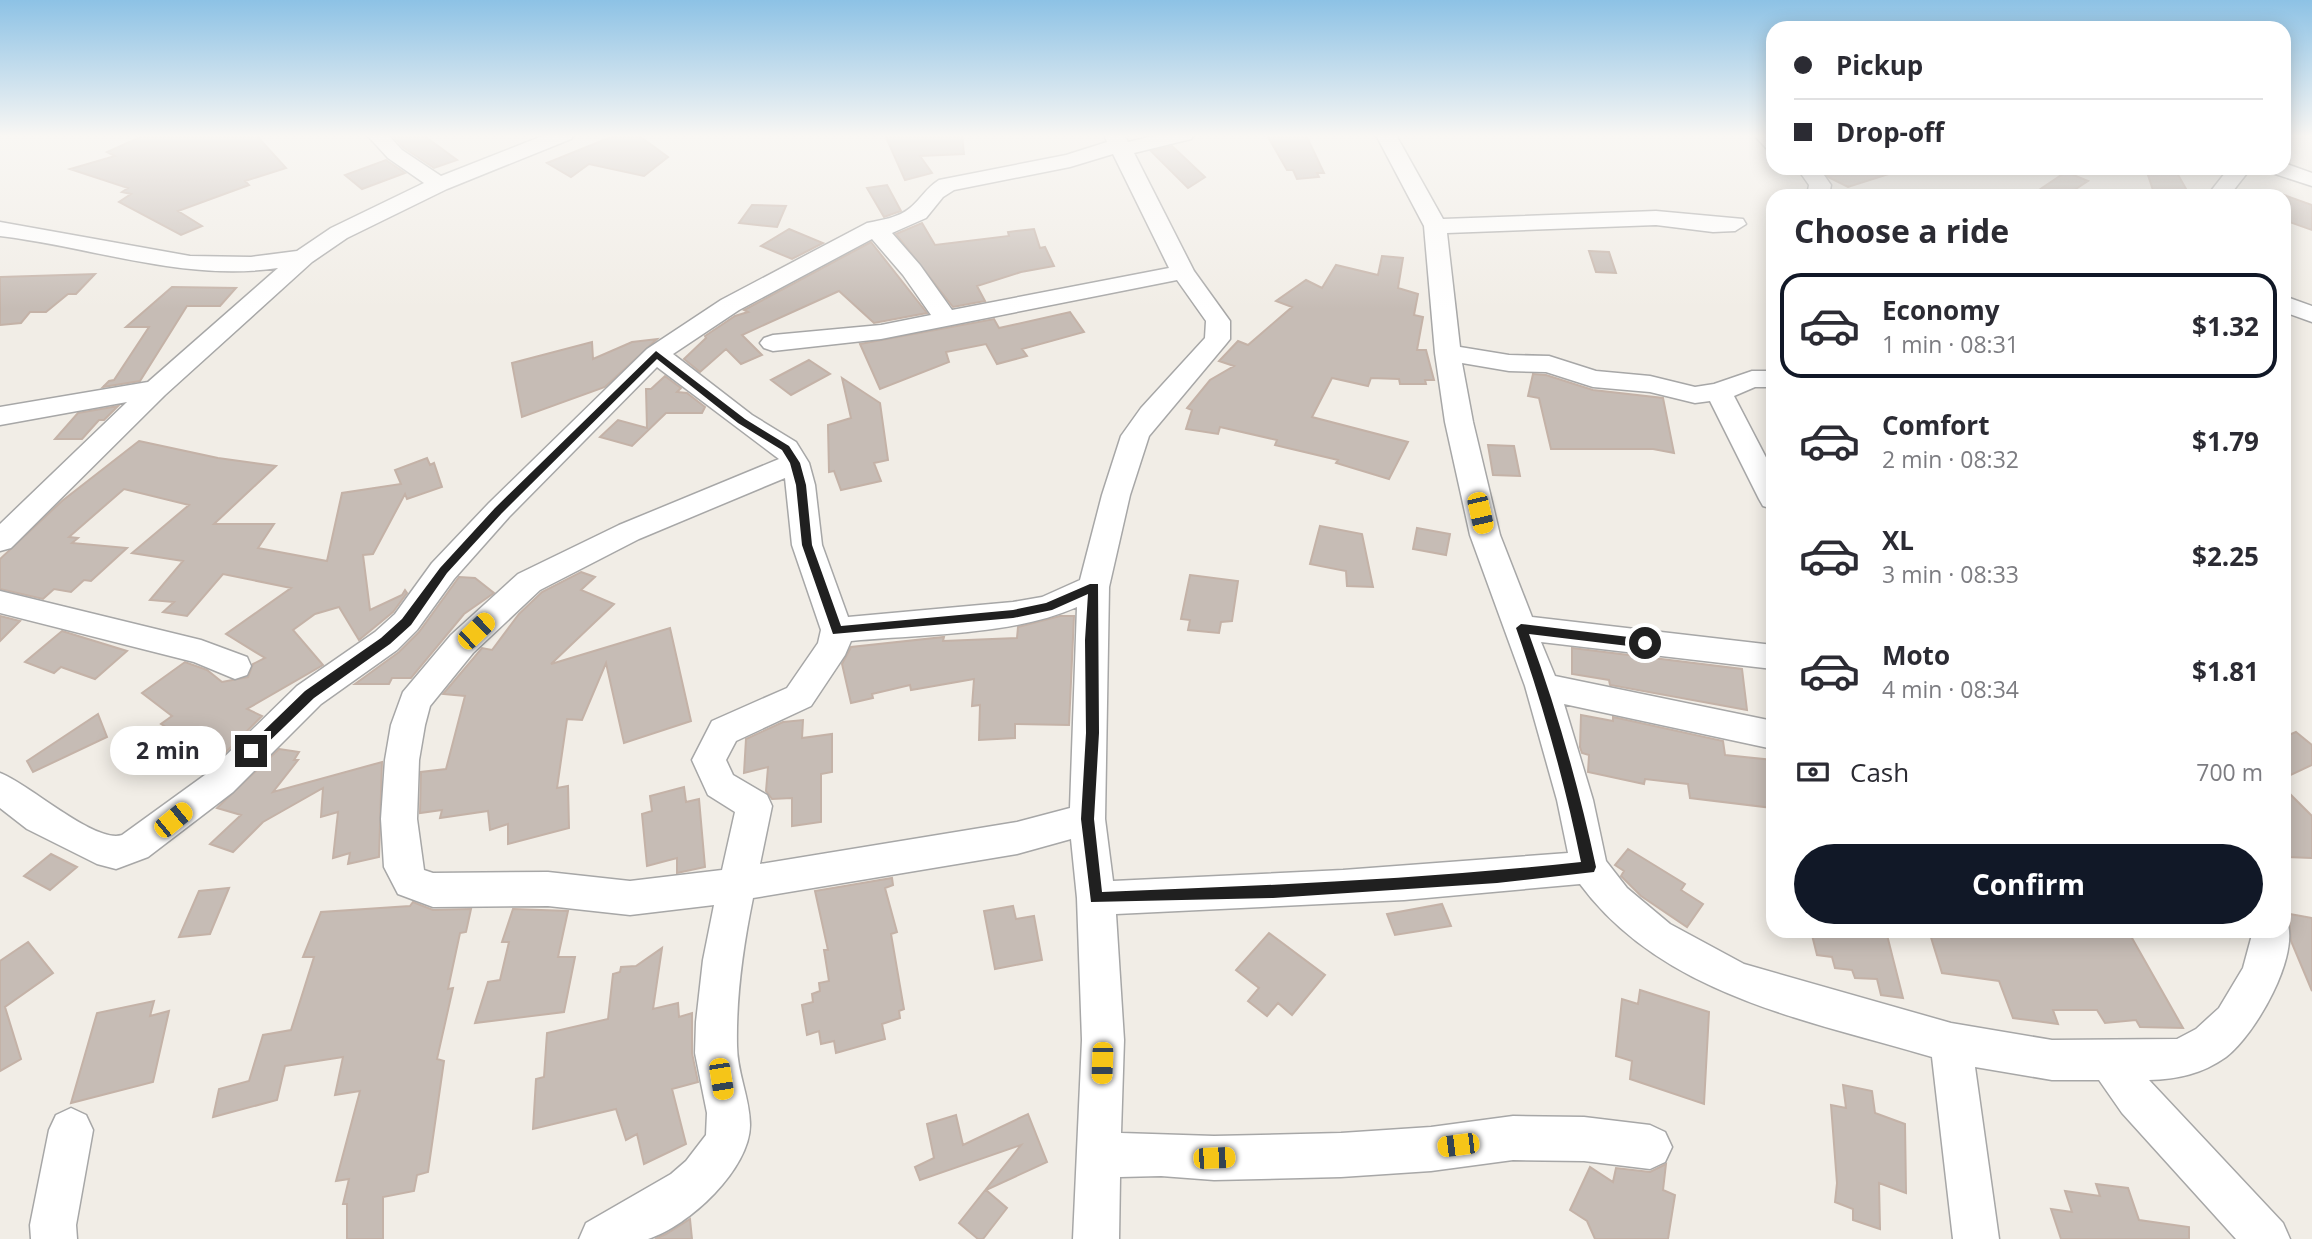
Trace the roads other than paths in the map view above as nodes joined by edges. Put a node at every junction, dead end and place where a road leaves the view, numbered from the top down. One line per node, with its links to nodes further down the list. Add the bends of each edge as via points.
1 (421, 193): 9 (street, via 339,233)
2 (934, 193): 7 (street, via 918,213 887,228)
3 (1143, 193): 10 (street)
4 (1418, 193): 6 (street)
5 (1735, 224): 6 (street, via 1656,218 1536,221 1480,228)
6 (1436, 226): 15 (street)
7 (875, 228): 13 (street); 16 (street, via 730,305)
8 (0, 229): 9 (street, via 211,264)
9 (304, 257): 18 (street)
10 (1183, 272): 13 (street); 24 (street, via 1218,321 1217,339 1135,436)
11 (2291, 306): 12 (street)
12 (2312, 315)
13 (946, 319): 14 (street, via 828,339)
14 (773, 343)
15 (1448, 353): 19 (street, via 1549,364 1593,379 1650,384 1695,395); 26 (street, via 1485,535)
16 (656, 354): 21 (street, via 742,421 786,448); 32 (street, via 499,510 443,571 407,622 309,695 221,782 135,846 116,853 97,848 40,818)
17 (1766, 379): 19 (street, via 1752,379)
18 (156, 389): 20 (street); 23 (street)
19 (1719, 392): 22 (street)
20 (0, 416)
21 (795, 463): 27 (street, via 807,545); 35 (street, via 629,532 529,582 462,644 415,701 402,760 399,819 403,867 420,887 548,889 630,898)
22 (1766, 485)
23 (0, 541)
24 (1094, 587): 27 (street, via 1048,607 1013,614); 33 (street)
25 (0, 602): 29 (street, via 201,652)
26 (1521, 628): 28 (street); 30 (street)
27 (837, 631): 35 (street, via 834,646 799,697 724,731 709,760 720,785 754,806)
28 (1766, 656)
29 (235, 666)
30 (1542, 686): 31 (street); 34 (street)
31 (1766, 734)
32 (0, 788)
33 (1087, 819): 35 (street, via 1017,838); 36 (street)
34 (1589, 867): 36 (street, via 1273,892); 38 (street, via 1614,900 1656,936 1735,980)
35 (738, 884): 44 (street, via 720,973 716,1053 729,1129 726,1143 699,1179)
36 (1096, 898): 42 (street, via 1103,1040)
37 (2270, 938): 39 (street, via 2261,974 2233,1022 2211,1043 2180,1059)
38 (1951, 1044): 39 (street, via 2052,1060); 46 (street)
39 (2111, 1062): 47 (street, via 2137,1098)
40 (71, 1130): 43 (street)
41 (1650, 1147): 42 (street, via 1584,1139 1513,1139 1341,1154)
42 (1099, 1156): 45 (street)
43 (54, 1239)
44 (602, 1239)
45 (1096, 1239)
46 (1976, 1239)
47 (2267, 1239)

